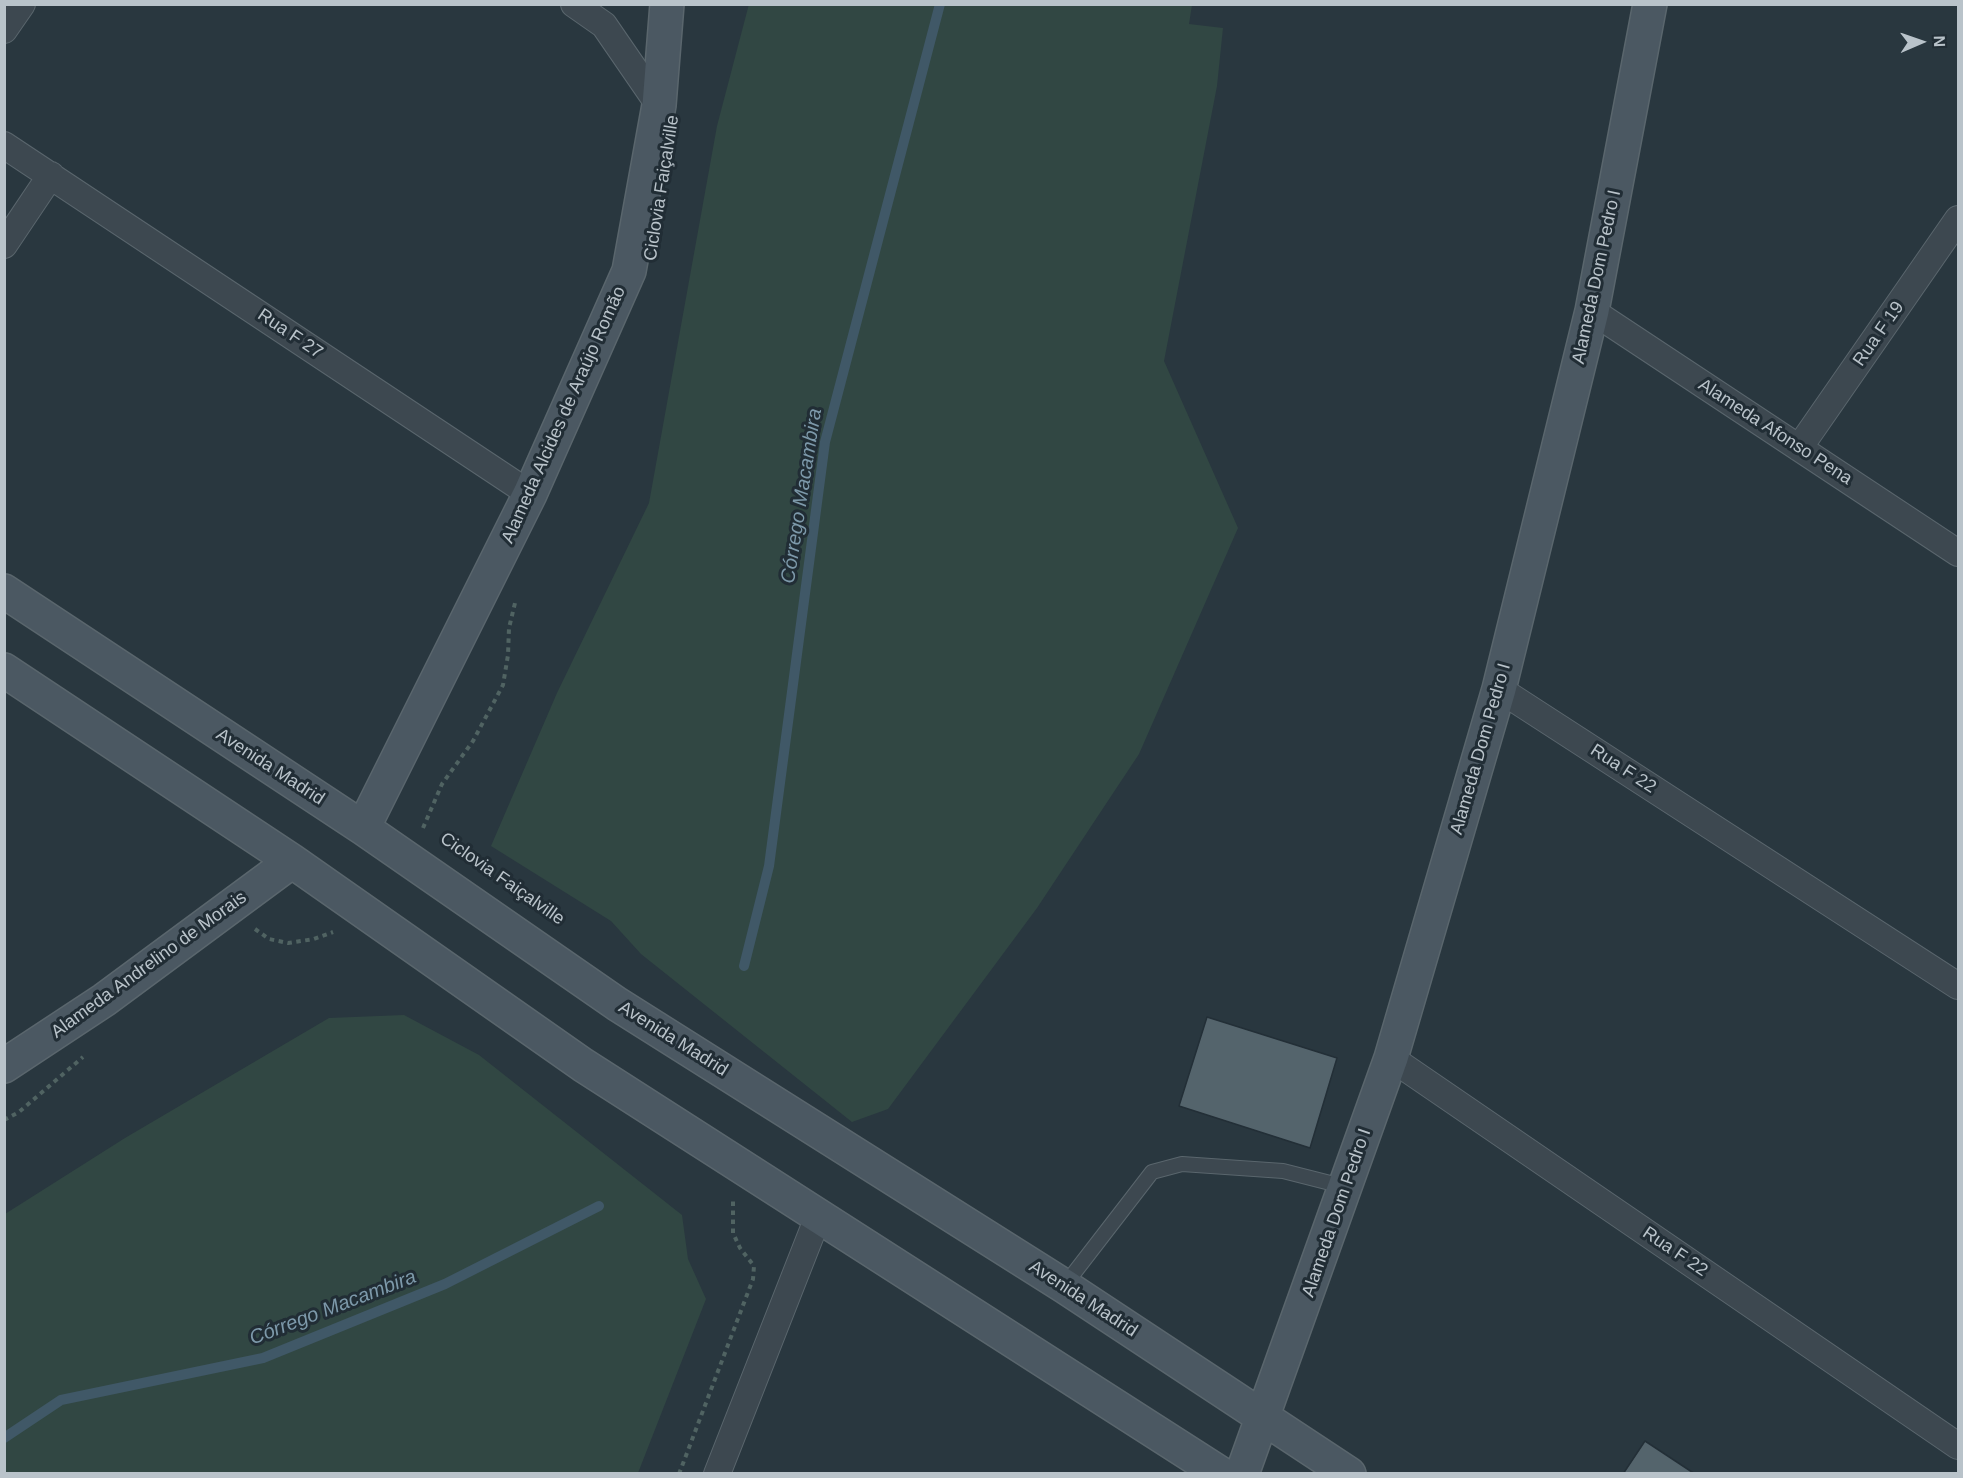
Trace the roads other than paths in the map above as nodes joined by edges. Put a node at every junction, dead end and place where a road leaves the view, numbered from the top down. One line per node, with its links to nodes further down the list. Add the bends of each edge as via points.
1 (22, 4): 5 (street)
2 (574, 4): 6 (street, via 604,25)
3 (667, 4): 6 (main road, Alameda Alcides de Araújo Romão)
4 (1650, 4): 11 (main road, Alameda Dom Pedro I)
5 (4, 30)
6 (659, 105): 13 (main road, Alameda Alcides de Araújo Romão, via 629,271)
7 (4, 145): 8 (street, Rua F 27)
8 (51, 175): 10 (street); 13 (street, Rua F 27)
9 (1959, 219): 12 (street, Rua F 19)
10 (4, 245)
11 (1592, 311): 12 (street, Alameda Afonso Pena); 17 (main road, Alameda Dom Pedro I)
12 (1799, 448): 14 (street, Alameda Afonso Pena)
13 (530, 494): 18 (main road, Alameda Alcides de Araújo Romão)
14 (1959, 553)
15 (4, 591): 18 (main road, Avenida Madrid)
16 (4, 670): 19 (main road)
17 (1500, 689): 20 (street, Rua F 22); 21 (main road, Alameda Dom Pedro I)
18 (363, 828): 25 (main road, Avenida Madrid, via 617,1004)
19 (292, 861): 22 (main road, Alameda Andrelino de Morais, via 104,1000); 24 (main road, via 583,1065)
20 (1959, 986)
21 (1391, 1058): 23 (main road, Alameda Dom Pedro I); 27 (street, Rua F 22)
22 (4, 1066)
23 (1346, 1187): 25 (lane, via 1282,1171 1182,1164 1152,1172); 26 (main road, Alameda Dom Pedro I)
24 (818, 1217): 28 (street); 29 (main road)
25 (1064, 1286): 26 (main road, Avenida Madrid)
26 (1264, 1417): 30 (main road, Alameda Dom Pedro I); 31 (main road, Avenida Madrid)
27 (1959, 1446)
28 (717, 1473)
29 (1221, 1473)
30 (1242, 1473)
31 (1349, 1473)

